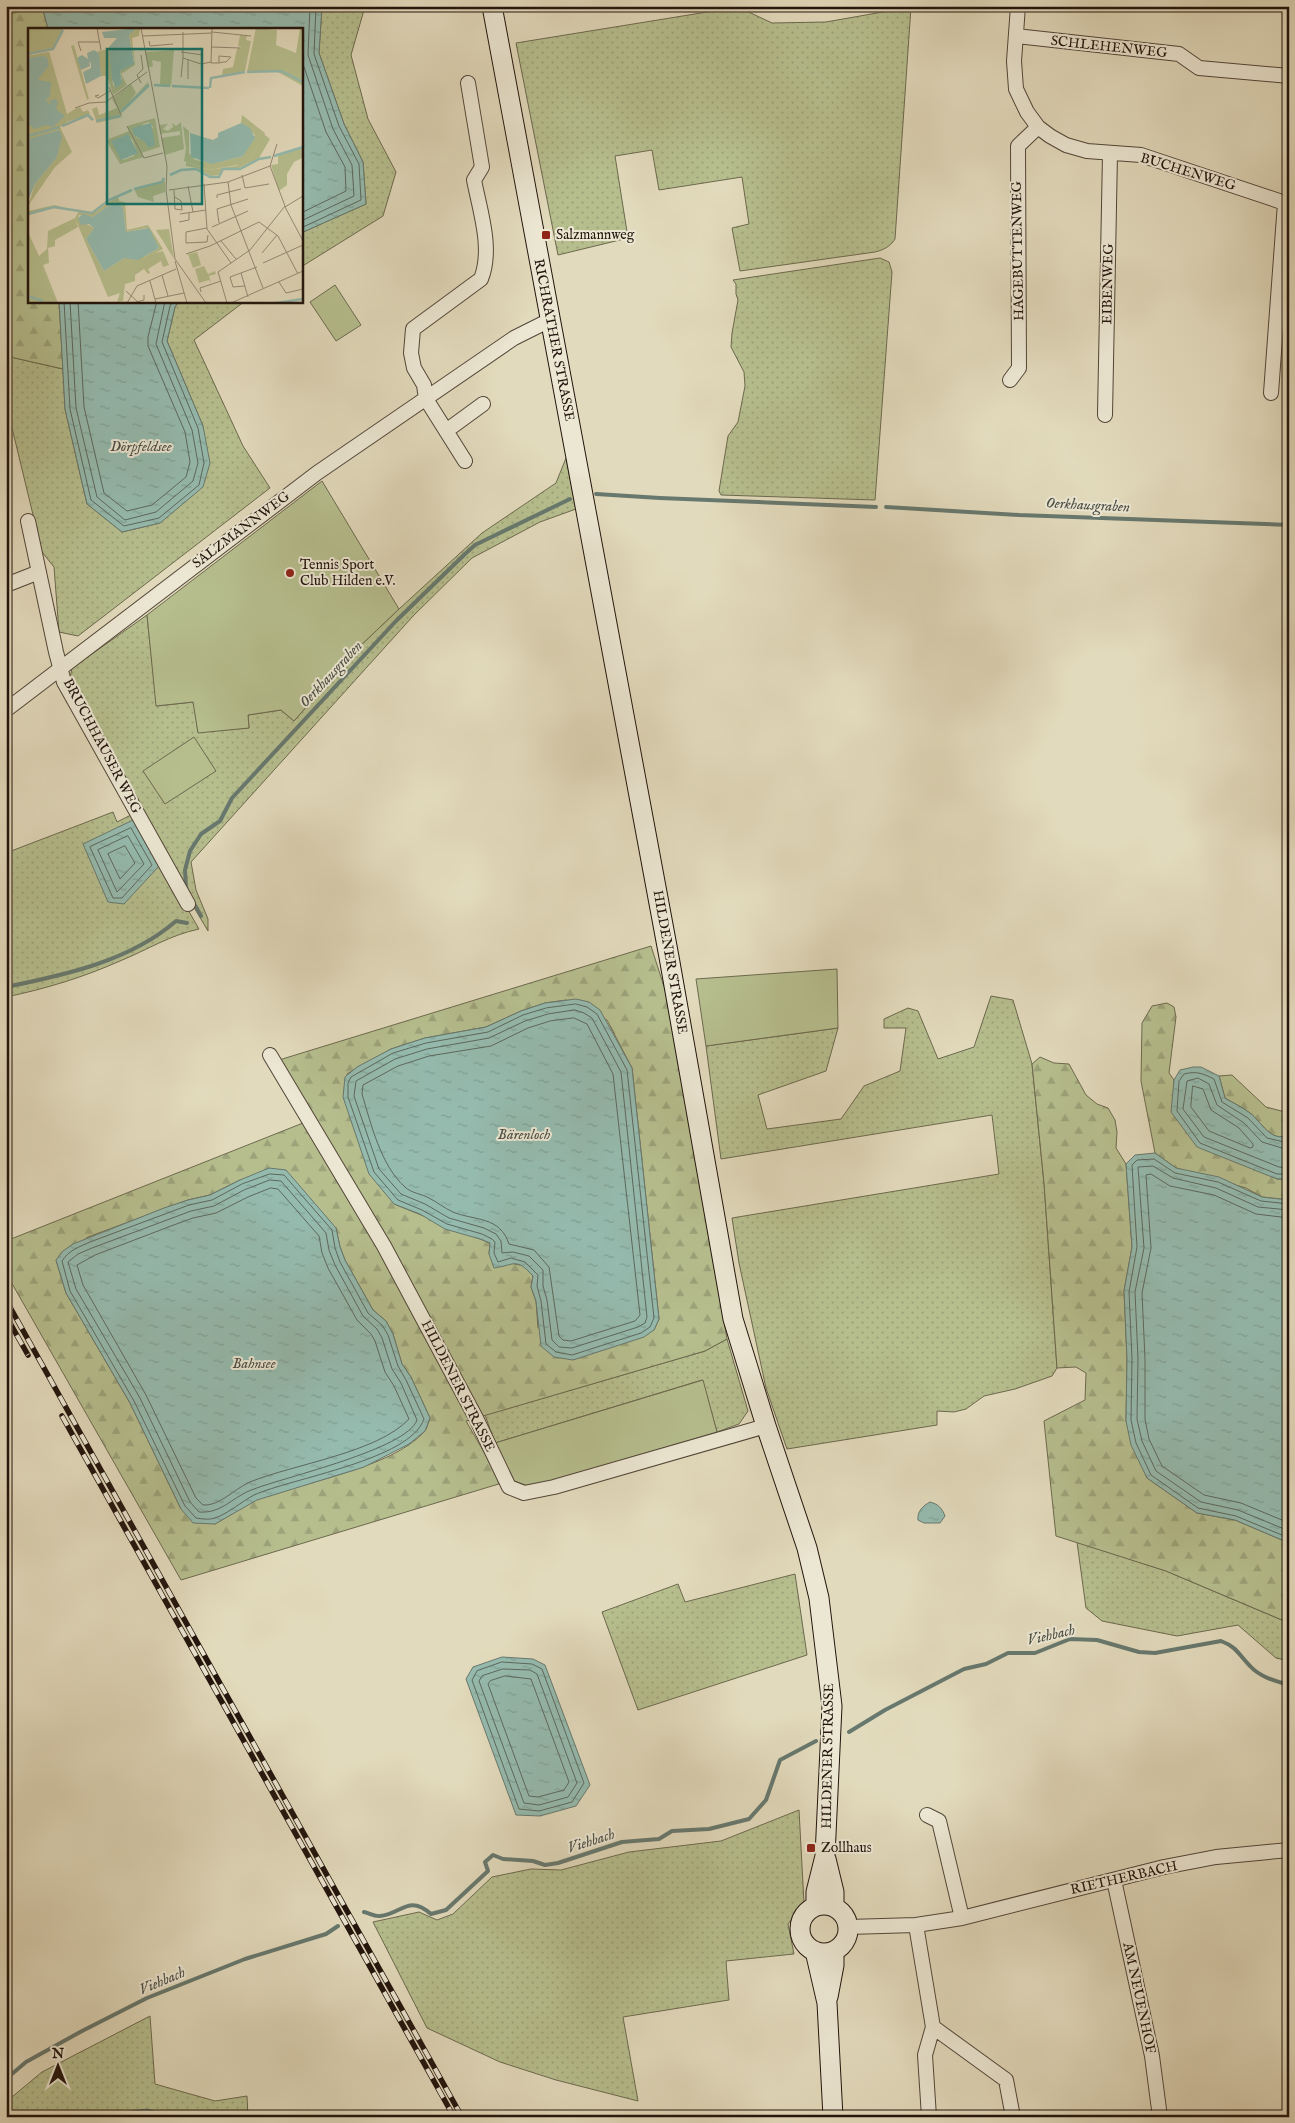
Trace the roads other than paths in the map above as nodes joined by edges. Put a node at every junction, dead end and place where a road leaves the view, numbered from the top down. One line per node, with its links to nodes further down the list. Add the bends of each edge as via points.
1 (492, 6): 9 (main road, RICHRATHER STRASSE)
2 (1018, 6): 3 (street, BUCHENWEG)
3 (1016, 36): 4 (street, SCHLEHENWEG, via 1178,54 1198,68); 6 (street, BUCHENWEG, via 1016,89)
4 (1289, 76)
5 (468, 83): 12 (street, via 482,167 474,180 486,267 481,279 413,329 411,352)
6 (1038, 127): 7 (street, BUCHENWEG, via 1066,145); 10 (street, HAGEBUTTENWEG, via 1018,146 1019,368)
7 (1110, 154): 8 (street, BUCHENWEG, via 1141,156); 14 (street, EIBENWEG)
8 (1287, 203): 11 (street)
9 (550, 320): 12 (street, SALZMANNWEG, via 514,338); 17 (main road, RICHRATHER STRASSE)
10 (1010, 380)
11 (1271, 393)
12 (426, 399): 15 (street); 21 (street, SALZMANNWEG, via 317,472)
13 (483, 404): 15 (street)
14 (1105, 415)
15 (446, 431): 16 (street)
16 (465, 461)
17 (584, 496): 25 (main road, HILDENER STRASSE, via 733,1319)
18 (28, 521): 19 (street, BRUCHHAUSER WEG)
19 (40, 572): 20 (street); 21 (street, BRUCHHAUSER WEG)
20 (6, 585)
21 (62, 669): 22 (street, SALZMANNWEG); 23 (street, BRUCHHAUSER WEG, via 64,682)
22 (6, 710)
23 (188, 904)
24 (270, 1054): 25 (street, HILDENER STRASSE, via 384,1246 510,1487 524,1493 554,1487)
25 (766, 1426): 29 (main road, HILDENER STRASSE, via 807,1548 819,1598 832,1706 825,1856 816,1892)
26 (927, 1815): 30 (street, via 939,1821)
27 (1289, 1850): 28 (street, RIETHERBACH, via 1216,1857)
28 (1114, 1880): 30 (street, RIETHERBACH); 40 (street, AM NEUENHOF, via 1152,2056)
29 (825, 1907): 32 (main road, via 846,1918); 34 (main road, via 806,1914 800,1923 800,1934)
30 (962, 1918): 31 (street, RIETHERBACH)
31 (916, 1925): 32 (street, RIETHERBACH); 36 (street)
32 (848, 1927): 33 (main road, via 842,1946)
33 (834, 1951): 34 (main road, via 825,1954); 35 (main road)
34 (814, 1952): 35 (main road)
35 (827, 2003): 37 (main road)
36 (933, 2027): 38 (street, via 925,2055); 39 (street, via 1006,2080)
37 (833, 2117)
38 (929, 2117)
39 (1013, 2117)
40 (1160, 2117)

